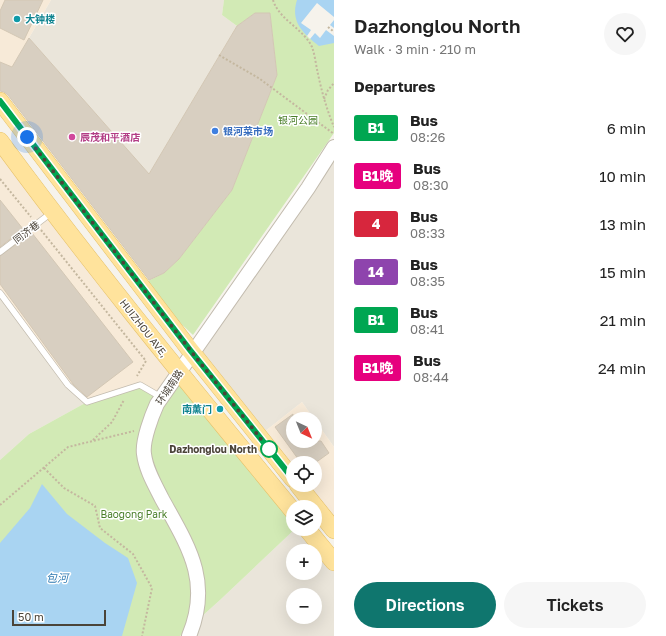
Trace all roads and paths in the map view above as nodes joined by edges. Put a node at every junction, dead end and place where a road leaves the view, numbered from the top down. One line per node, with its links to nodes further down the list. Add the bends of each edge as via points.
1 (273, 0): 6 (path, via 275,7 312,48)
2 (328, 27): 3 (path)
3 (334, 32)
4 (219, 55): 9 (path, via 260,79)
5 (334, 83): 6 (path)
6 (324, 100): 8 (path)
7 (0, 101): 17 (main road)
8 (334, 127)
9 (334, 134)
10 (0, 141): 13 (main road, HUIZHOU AVE,)
11 (334, 147): 17 (street, 环城南路)
12 (0, 180): 14 (path)
13 (53, 212): 14 (lane, 同济巷); 18 (main road, HUIZHOU AVE,)
14 (36, 224): 15 (lane, 同济巷); 19 (path, via 146,361)
15 (0, 252)
16 (0, 293): 19 (lane, via 68,385 87,402)
17 (193, 353): 18 (street, 环城南路); 24 (main road)
18 (179, 372): 21 (street, 环城南路, via 157,404); 26 (main road, HUIZHOU AVE,)
19 (130, 388): 20 (lane, via 140,385); 22 (path, via 112,422)
20 (159, 396)
21 (148, 427): 22 (path); 32 (street, 环城南路, via 144,452 148,471 187,544 198,579 196,613)
22 (93, 440): 23 (path, via 68,447)
23 (44, 468): 27 (path); 31 (path, via 64,488 95,506 100,528 133,554 152,588)
24 (286, 470)
25 (304, 492): 28 (main road)
26 (286, 503)
27 (0, 505)
28 (334, 530)
29 (313, 536): 30 (main road)
30 (334, 562)
31 (142, 636)
32 (189, 636)

